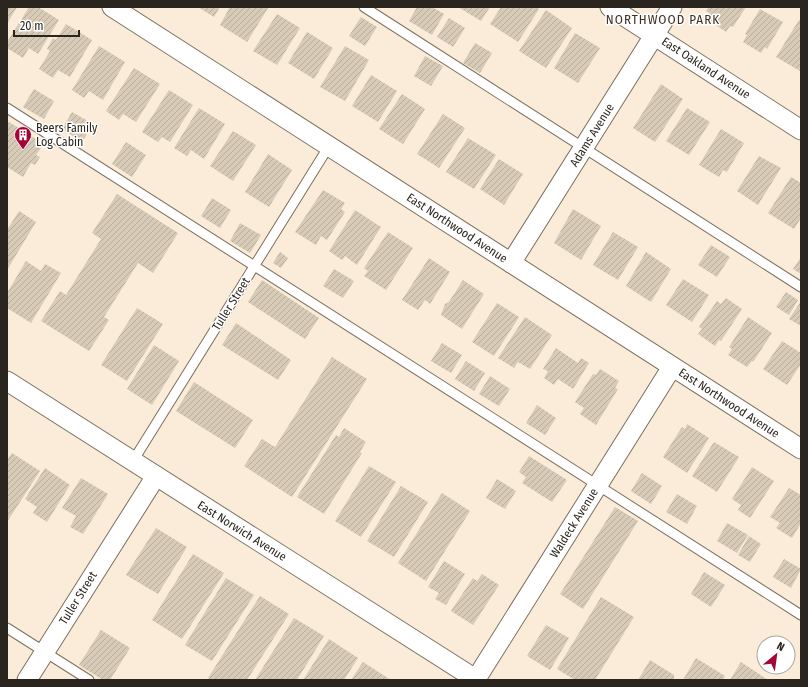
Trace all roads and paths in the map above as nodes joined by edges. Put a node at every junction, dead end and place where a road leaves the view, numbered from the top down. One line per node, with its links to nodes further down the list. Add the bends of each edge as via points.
1 (112, 7): 8 (street, East Northwood Avenue)
2 (364, 7): 9 (lane)
3 (610, 7): 5 (street, East Oakland Avenue)
4 (672, 7): 5 (street, Adams Avenue)
5 (655, 36): 7 (street, East Oakland Avenue); 9 (street, Adams Avenue)
6 (7, 108): 11 (lane)
7 (801, 130)
8 (329, 146): 10 (street, East Northwood Avenue); 11 (lane, Tuller Street)
9 (584, 148): 10 (street, Adams Avenue); 12 (lane)
10 (511, 263): 13 (street, East Northwood Avenue)
11 (254, 267): 16 (lane, Tuller Street); 18 (lane)
12 (801, 287)
13 (672, 367): 15 (street, East Northwood Avenue); 18 (street, Waldeck Avenue)
14 (7, 381): 16 (street, East Norwich Avenue)
15 (801, 449)
16 (133, 461): 17 (street, East Norwich Avenue)
17 (156, 476): 21 (street, Tuller Street); 24 (street, East Norwich Avenue)
18 (597, 486): 19 (lane); 24 (street, Waldeck Avenue)
19 (801, 615)
20 (7, 628): 21 (lane)
21 (44, 652): 22 (street, Tuller Street); 23 (lane)
22 (27, 680)
23 (89, 680)
24 (477, 680)

